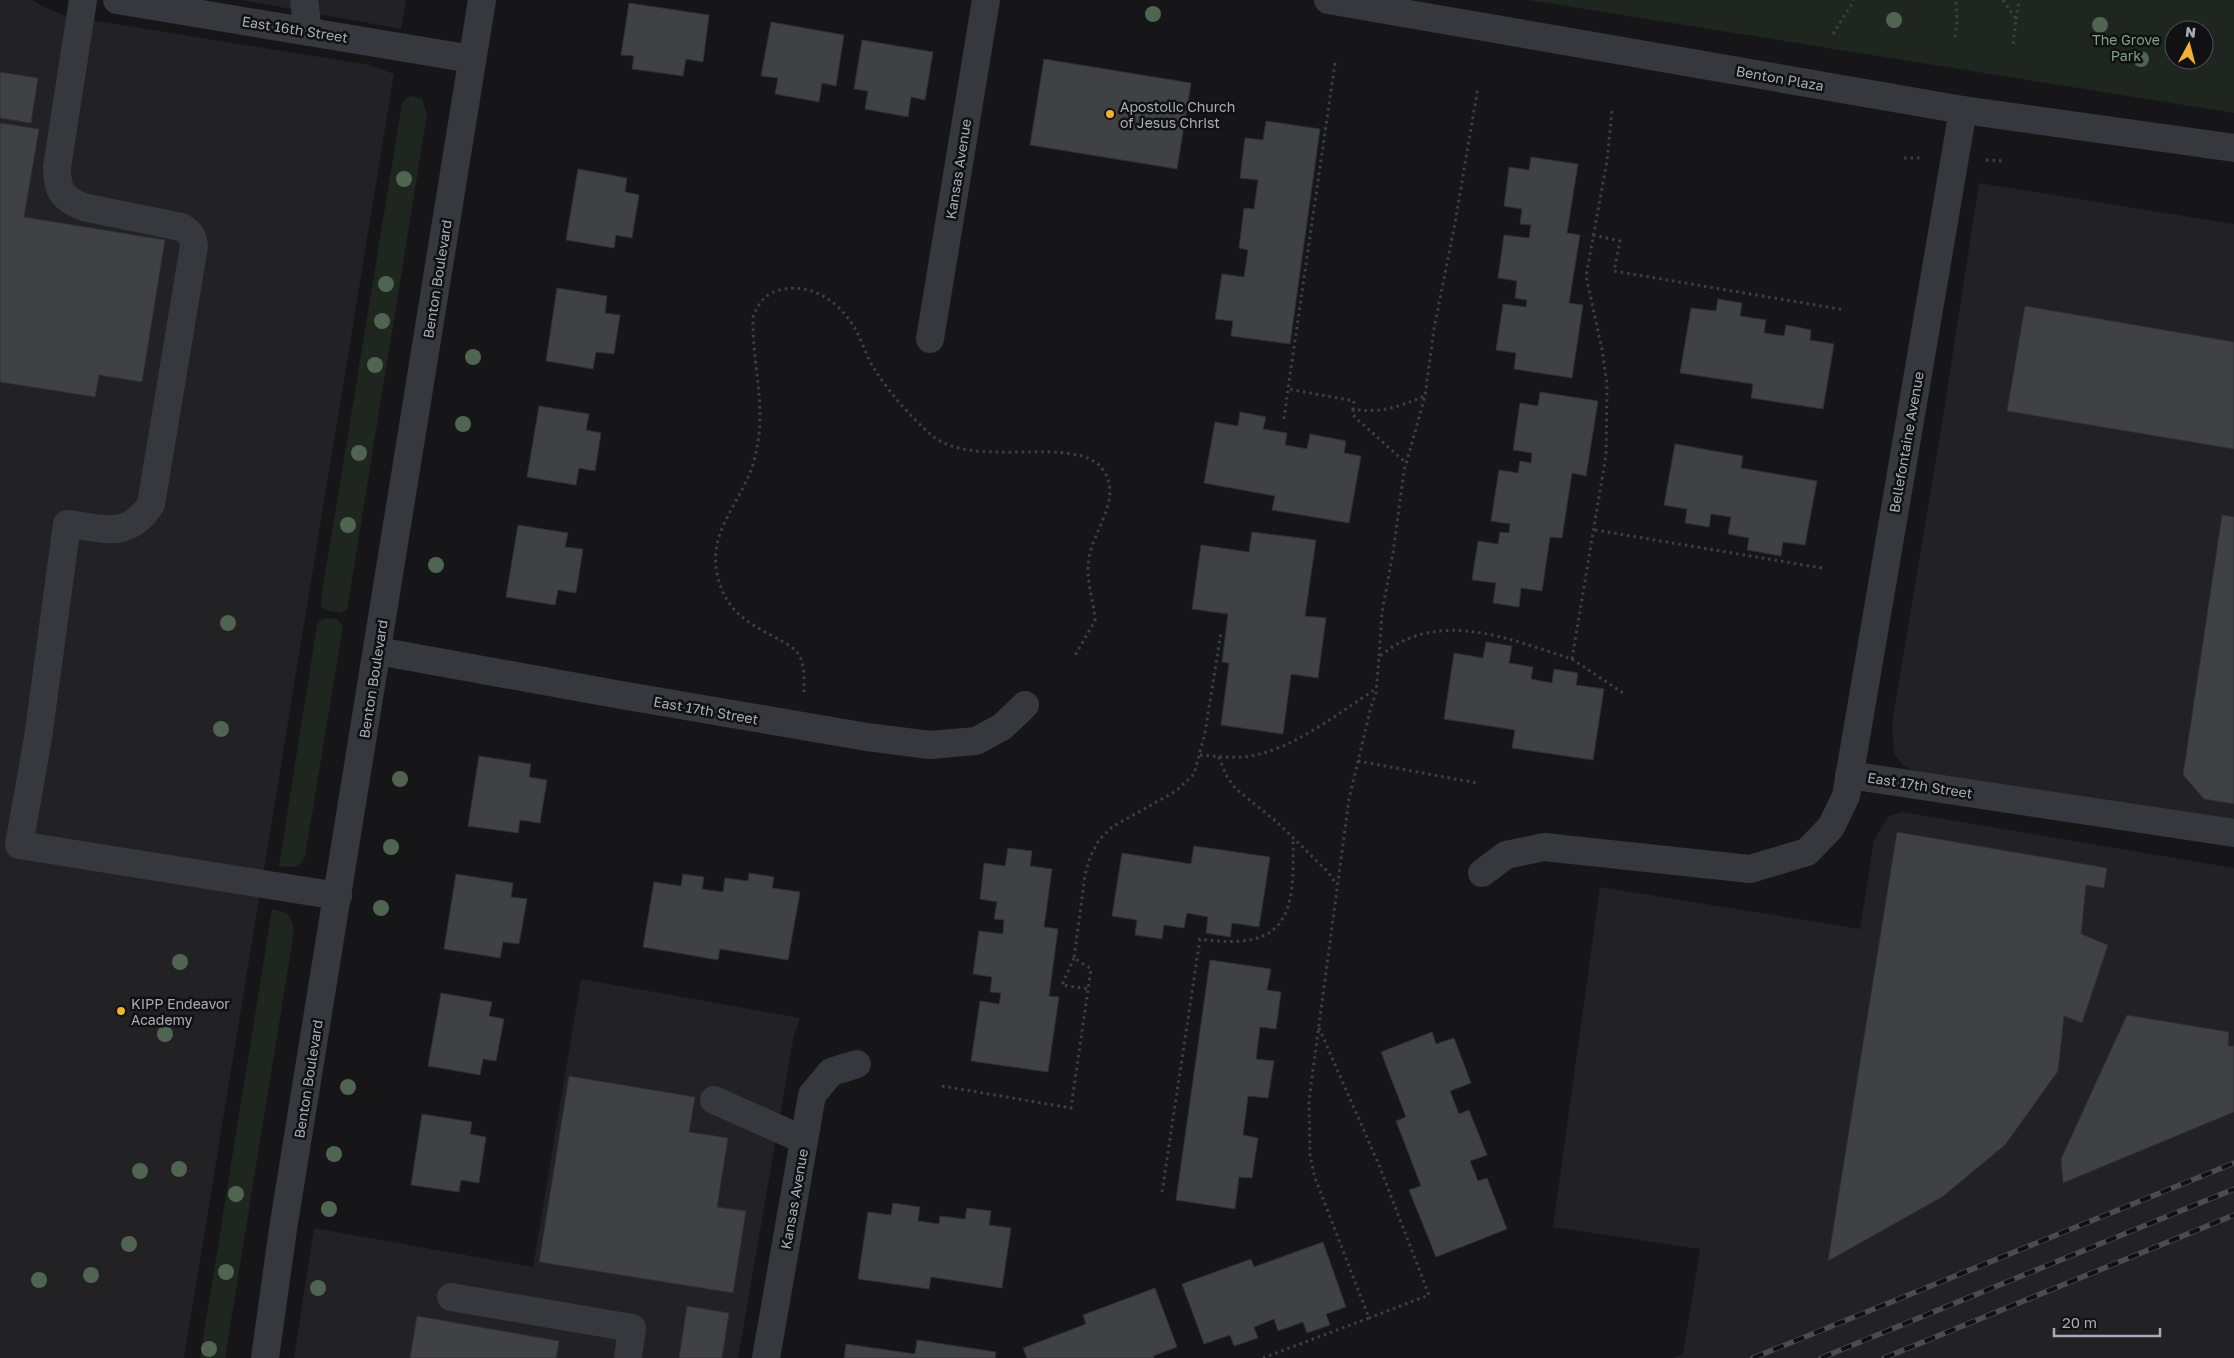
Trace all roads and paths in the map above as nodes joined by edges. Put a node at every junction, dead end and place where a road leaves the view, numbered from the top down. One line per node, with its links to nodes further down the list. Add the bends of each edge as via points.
1 (84, 0): 50 (street, via 58,167 60,191 69,201 83,207 181,227 194,237 194,246 150,504 142,518 132,526 116,530 67,524 38,738 19,845)
2 (117, 0): 12 (street, East 16th Street)
3 (304, 0): 12 (street)
4 (482, 0): 16 (street, Benton Boulevard)
5 (986, 0): 24 (street, Kansas Avenue)
6 (1328, 0): 20 (street, Benton Plaza)
7 (1854, 0): 13 (path)
8 (1956, 0): 14 (path)
9 (2003, 0): 11 (path)
10 (2019, 0): 11 (path)
11 (2016, 19): 15 (path)
12 (308, 32): 16 (street, East 16th Street)
13 (1833, 34)
14 (1955, 37)
15 (2012, 46)
16 (472, 59): 33 (street, Benton Boulevard)
17 (1335, 63): 25 (path)
18 (1478, 88): 26 (path, via 1434,329)
19 (1612, 110): 22 (path, via 1607,161)
20 (1963, 110): 21 (street, Benton Plaza); 44 (street, Bellefontaine Avenue)
21 (2234, 148)
22 (1593, 235): 23 (path, via 1620,241 1614,271); 30 (path, via 1586,276 1602,349 1608,410 1606,455)
23 (1845, 310)
24 (930, 339)
25 (1288, 389): 27 (path, via 1354,400); 28 (path)
26 (1426, 396): 27 (path, via 1390,410); 29 (path)
27 (1353, 409): 29 (path, via 1353,415)
28 (1284, 419)
29 (1406, 464): 34 (path, via 1382,612)
30 (1594, 530): 31 (path); 36 (path)
31 (1822, 568)
32 (1221, 632): 41 (path)
33 (378, 651): 40 (street, East 17th Street, via 621,696 930,745 976,741 1002,727); 50 (street, Benton Boulevard)
34 (1379, 656): 36 (path, via 1393,644 1427,631 1444,629 1511,640); 37 (path)
35 (1074, 657): 38 (path, via 1095,621 1087,577 1093,543 1109,499 1105,473 1095,461 1083,456 992,453 944,443 930,434 874,369 856,332 833,301 806,288 791,288 765,296 753,317 762,422 753,464 721,529 716,552 723,594 732,609 747,622 796,651 804,671)
36 (1572, 659): 39 (path)
37 (1376, 688): 42 (path, via 1280,747 1244,757); 43 (path)
38 (804, 692)
39 (1626, 695)
40 (1025, 705)
41 (1200, 755): 42 (path); 51 (path, via 1194,774 1187,782 1112,827 1099,840 1085,875)
42 (1218, 757): 47 (path, via 1235,788)
43 (1358, 762): 45 (path); 49 (path)
44 (1849, 775): 46 (street, East 17th Street); 48 (street, East 17th Street, via 1846,796 1831,827 1807,852 1750,869 1544,847 1506,855)
45 (1477, 783)
46 (2234, 833)
47 (1293, 838): 49 (path); 58 (path, via 1289,909 1272,932 1224,943 1200,939)
48 (1482, 873)
49 (1338, 886): 53 (path)
50 (338, 896): 61 (street, Benton Boulevard)
51 (1074, 958): 52 (path, via 1091,969); 52 (path, via 1062,985)
52 (1089, 988): 55 (path, via 1071,1108)
53 (1319, 1028): 60 (path, via 1309,1100 1310,1156); 60 (path, via 1380,1164 1430,1295)
54 (857, 1064): 57 (street, Kansas Avenue, via 831,1072 812,1095)
55 (942, 1086)
56 (714, 1100): 57 (street)
57 (804, 1140): 63 (street, Kansas Avenue)
58 (1162, 1192)
59 (451, 1297): 62 (street, via 632,1328)
60 (1369, 1318): 64 (path)
61 (265, 1358)
62 (628, 1358)
63 (766, 1358)
64 (1263, 1358)

